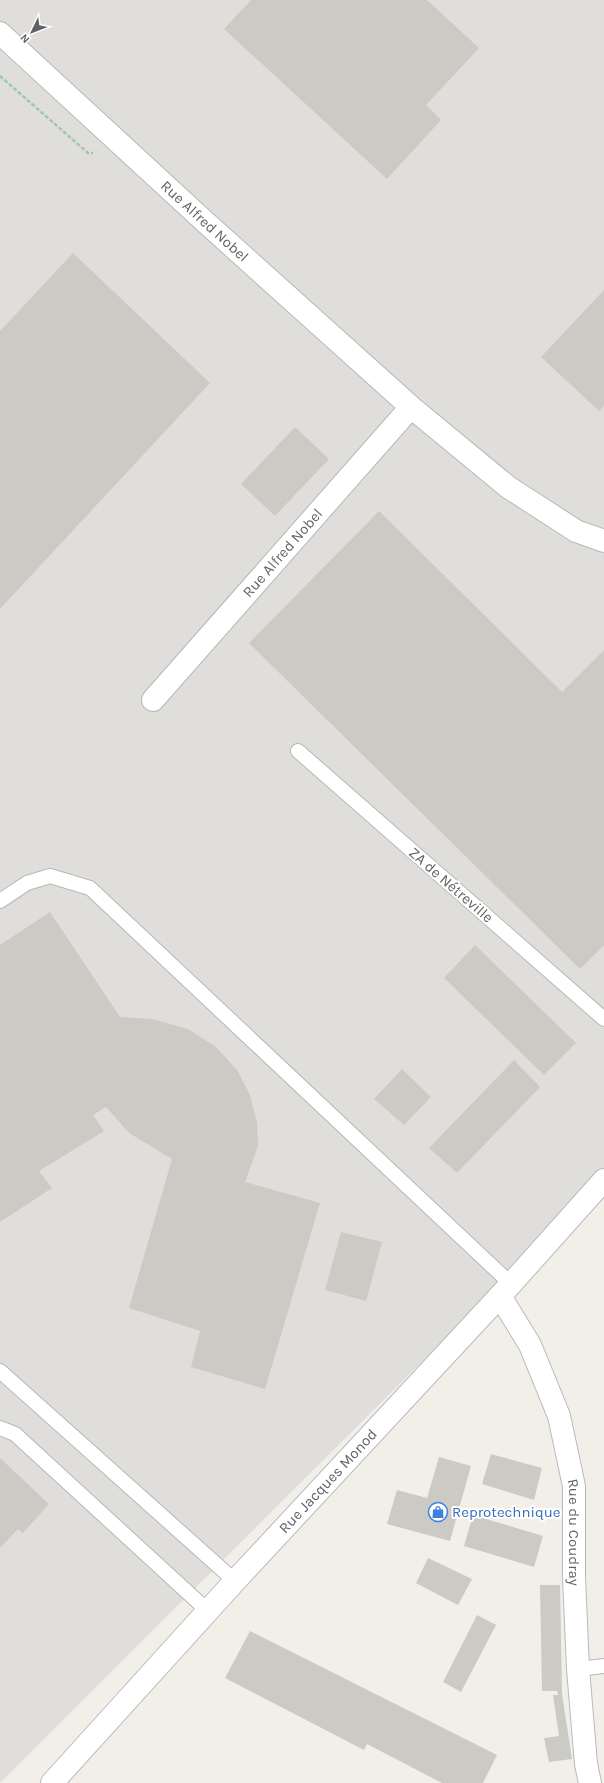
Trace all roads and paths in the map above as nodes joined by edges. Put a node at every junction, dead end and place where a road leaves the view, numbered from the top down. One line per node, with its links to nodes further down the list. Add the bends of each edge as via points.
1 (0, 33): 2 (street, Rue Alfred Nobel)
2 (411, 407): 3 (street, Rue Alfred Nobel, via 508,487 576,531); 4 (street, Rue Alfred Nobel)
3 (604, 541)
4 (153, 700)
5 (298, 751): 7 (lane, ZA de Nétreville)
6 (0, 901): 9 (lane, via 27,883 50,876 90,888)
7 (604, 1019)
8 (604, 1180): 9 (street, Rue Jacques Monod)
9 (506, 1290): 12 (street, Rue Jacques Monod); 15 (street, Rue du Coudray, via 559,1416 574,1486)
10 (0, 1371): 12 (lane)
11 (0, 1428): 13 (lane, via 15,1434)
12 (235, 1581): 13 (street, Rue Jacques Monod)
13 (208, 1611): 16 (street, Rue Jacques Monod)
14 (604, 1666): 15 (lane)
15 (578, 1669): 17 (street, Rue du Coudray)
16 (52, 1783)
17 (590, 1783)

